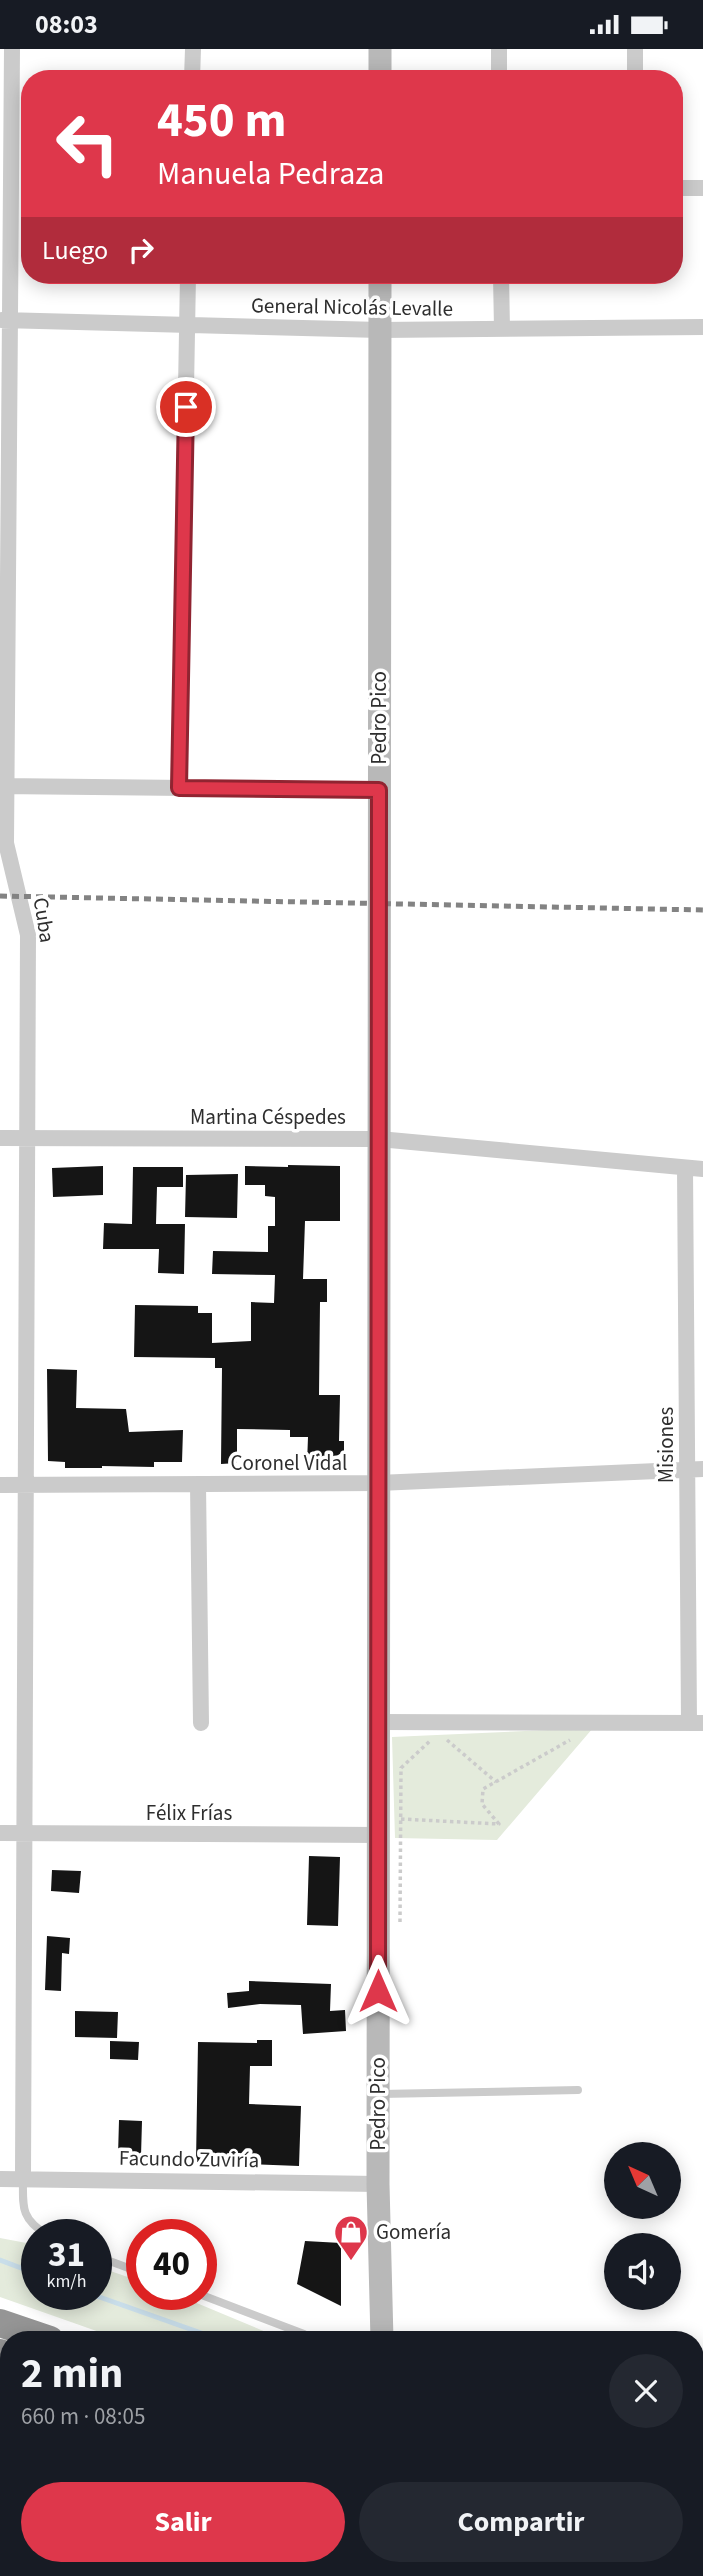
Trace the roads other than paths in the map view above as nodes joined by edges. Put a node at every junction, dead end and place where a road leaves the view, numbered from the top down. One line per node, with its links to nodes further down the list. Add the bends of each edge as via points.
1 (12, 49): 15 (street, Cuba)
2 (193, 49): 6 (street)
3 (380, 49): 7 (street)
4 (499, 49): 8 (street)
5 (635, 49): 9 (street)
6 (192, 70)
7 (380, 70)
8 (499, 70)
9 (635, 70)
10 (683, 188): 11 (street)
11 (703, 188)
12 (188, 284): 16 (street)
13 (380, 284): 19 (street, Pedro Pico)
14 (501, 284): 18 (street)
15 (5, 320): 16 (street, General Nicolás Levalle); 20 (street, Cuba)
16 (187, 325): 19 (street, General Nicolás Levalle); 21 (street)
17 (703, 327): 18 (street, General Nicolás Levalle)
18 (502, 329): 19 (street, General Nicolás Levalle)
19 (380, 330): 22 (street, Pedro Pico)
20 (4, 786): 21 (street); 24 (street, Cuba, via 6,843 28,935)
21 (179, 788): 22 (street)
22 (379, 790): 25 (street, Pedro Pico)
23 (0, 1138): 24 (street, Martina Céspedes)
24 (27, 1138): 25 (street, Martina Céspedes); 32 (street, Cuba)
25 (379, 1139): 26 (street, Martina Céspedes); 29 (street, Pedro Pico)
26 (685, 1167): 27 (street, Martina Céspedes); 28 (street, Misiones)
27 (703, 1169)
28 (695, 1469): 29 (street, Coronel Vidal); 35 (street, Misiones)
29 (378, 1483): 30 (street, Coronel Vidal); 33 (street, Pedro Pico)
30 (198, 1484): 32 (street, Coronel Vidal); 34 (street)
31 (0, 1485): 32 (street, Coronel Vidal)
32 (25, 1485): 37 (street, Cuba)
33 (380, 1722): 35 (street); 38 (street, Pedro Pico)
34 (201, 1723)
35 (696, 1723)
36 (0, 1833): 37 (street, Félix Frías)
37 (23, 1833): 38 (street, Félix Frías); 41 (street, Cuba)
38 (379, 1835): 40 (street, Pedro Pico)
39 (578, 2090): 40 (lane)
40 (378, 2094): 43 (street, Pedro Pico)
41 (23, 2177): 42 (street, Facundo Zuviría); 43 (street, Facundo Zuviría); 44 (lane, via 23,2207)
42 (0, 2179)
43 (378, 2184): 49 (street, Pedro Pico)
44 (28, 2219)
45 (217, 2301): 48 (lane)
46 (0, 2323): 47 (highway)
47 (24, 2331)
48 (299, 2331)
49 (382, 2331)

